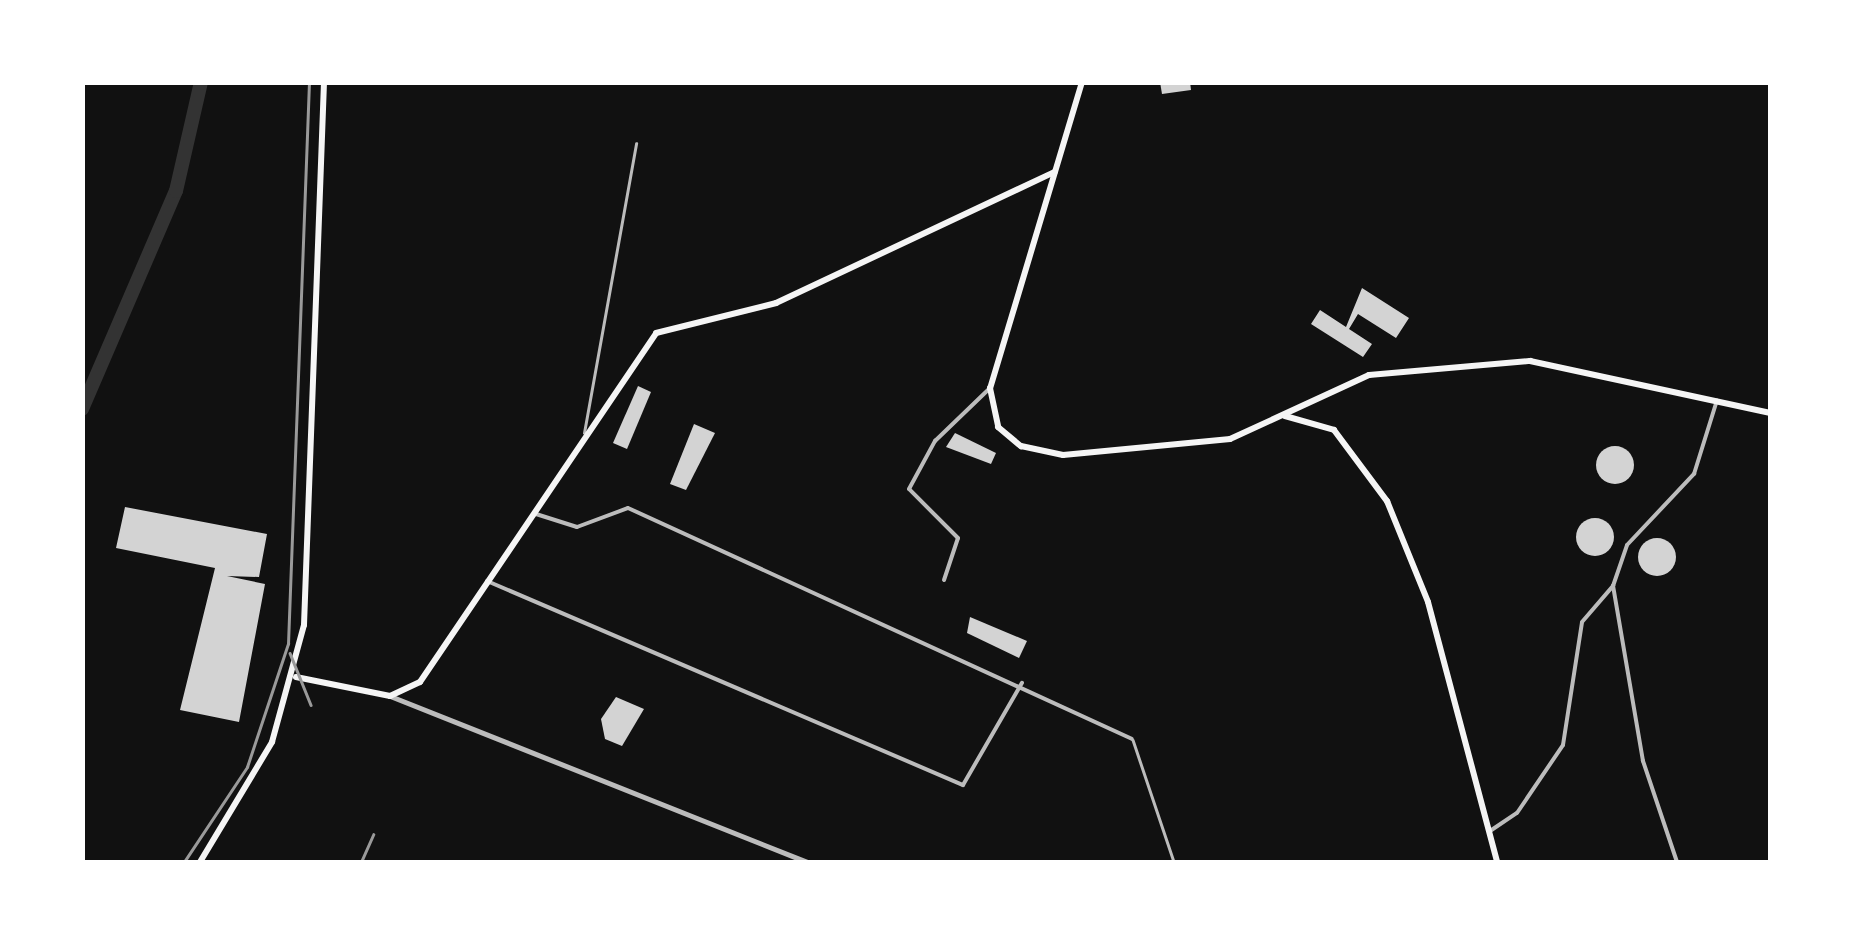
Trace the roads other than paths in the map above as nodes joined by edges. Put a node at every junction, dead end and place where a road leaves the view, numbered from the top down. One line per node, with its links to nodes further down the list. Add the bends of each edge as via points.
1 (324, 82): 16 (main road, via 316,451)
2 (1082, 82): 4 (main road)
3 (636, 144): 11 (lane)
4 (1054, 172): 5 (main road); 11 (main road, via 756,311 666,327 642,346)
5 (990, 388): 9 (main road, via 1008,438 1055,456 1230,438); 13 (street, via 933,444 909,488 958,538)
6 (1319, 398): 7 (main road, via 1381,373 1541,361); 9 (main road); 10 (main road)
7 (1717, 400): 8 (main road); 15 (street, via 1694,474 1627,545)
8 (1770, 413)
9 (1285, 416): 10 (main road)
10 (1321, 420): 20 (main road, via 1373,477 1407,545)
11 (584, 434): 12 (main road)
12 (536, 514): 14 (main road); 17 (street, via 578,527 625,508)
13 (944, 580)
14 (487, 581): 17 (street, via 962,785); 18 (main road, via 425,677)
15 (1613, 586): 20 (street, via 1582,622 1563,745 1517,813); 25 (street, via 1643,761)
16 (296, 677): 18 (main road); 21 (main road, via 260,771)
17 (1022, 683): 19 (street)
18 (390, 696): 22 (street)
19 (1132, 739): 23 (lane)
20 (1490, 831): 24 (main road)
21 (200, 862)
22 (808, 862)
23 (1174, 862)
24 (1497, 862)
25 (1677, 862)

